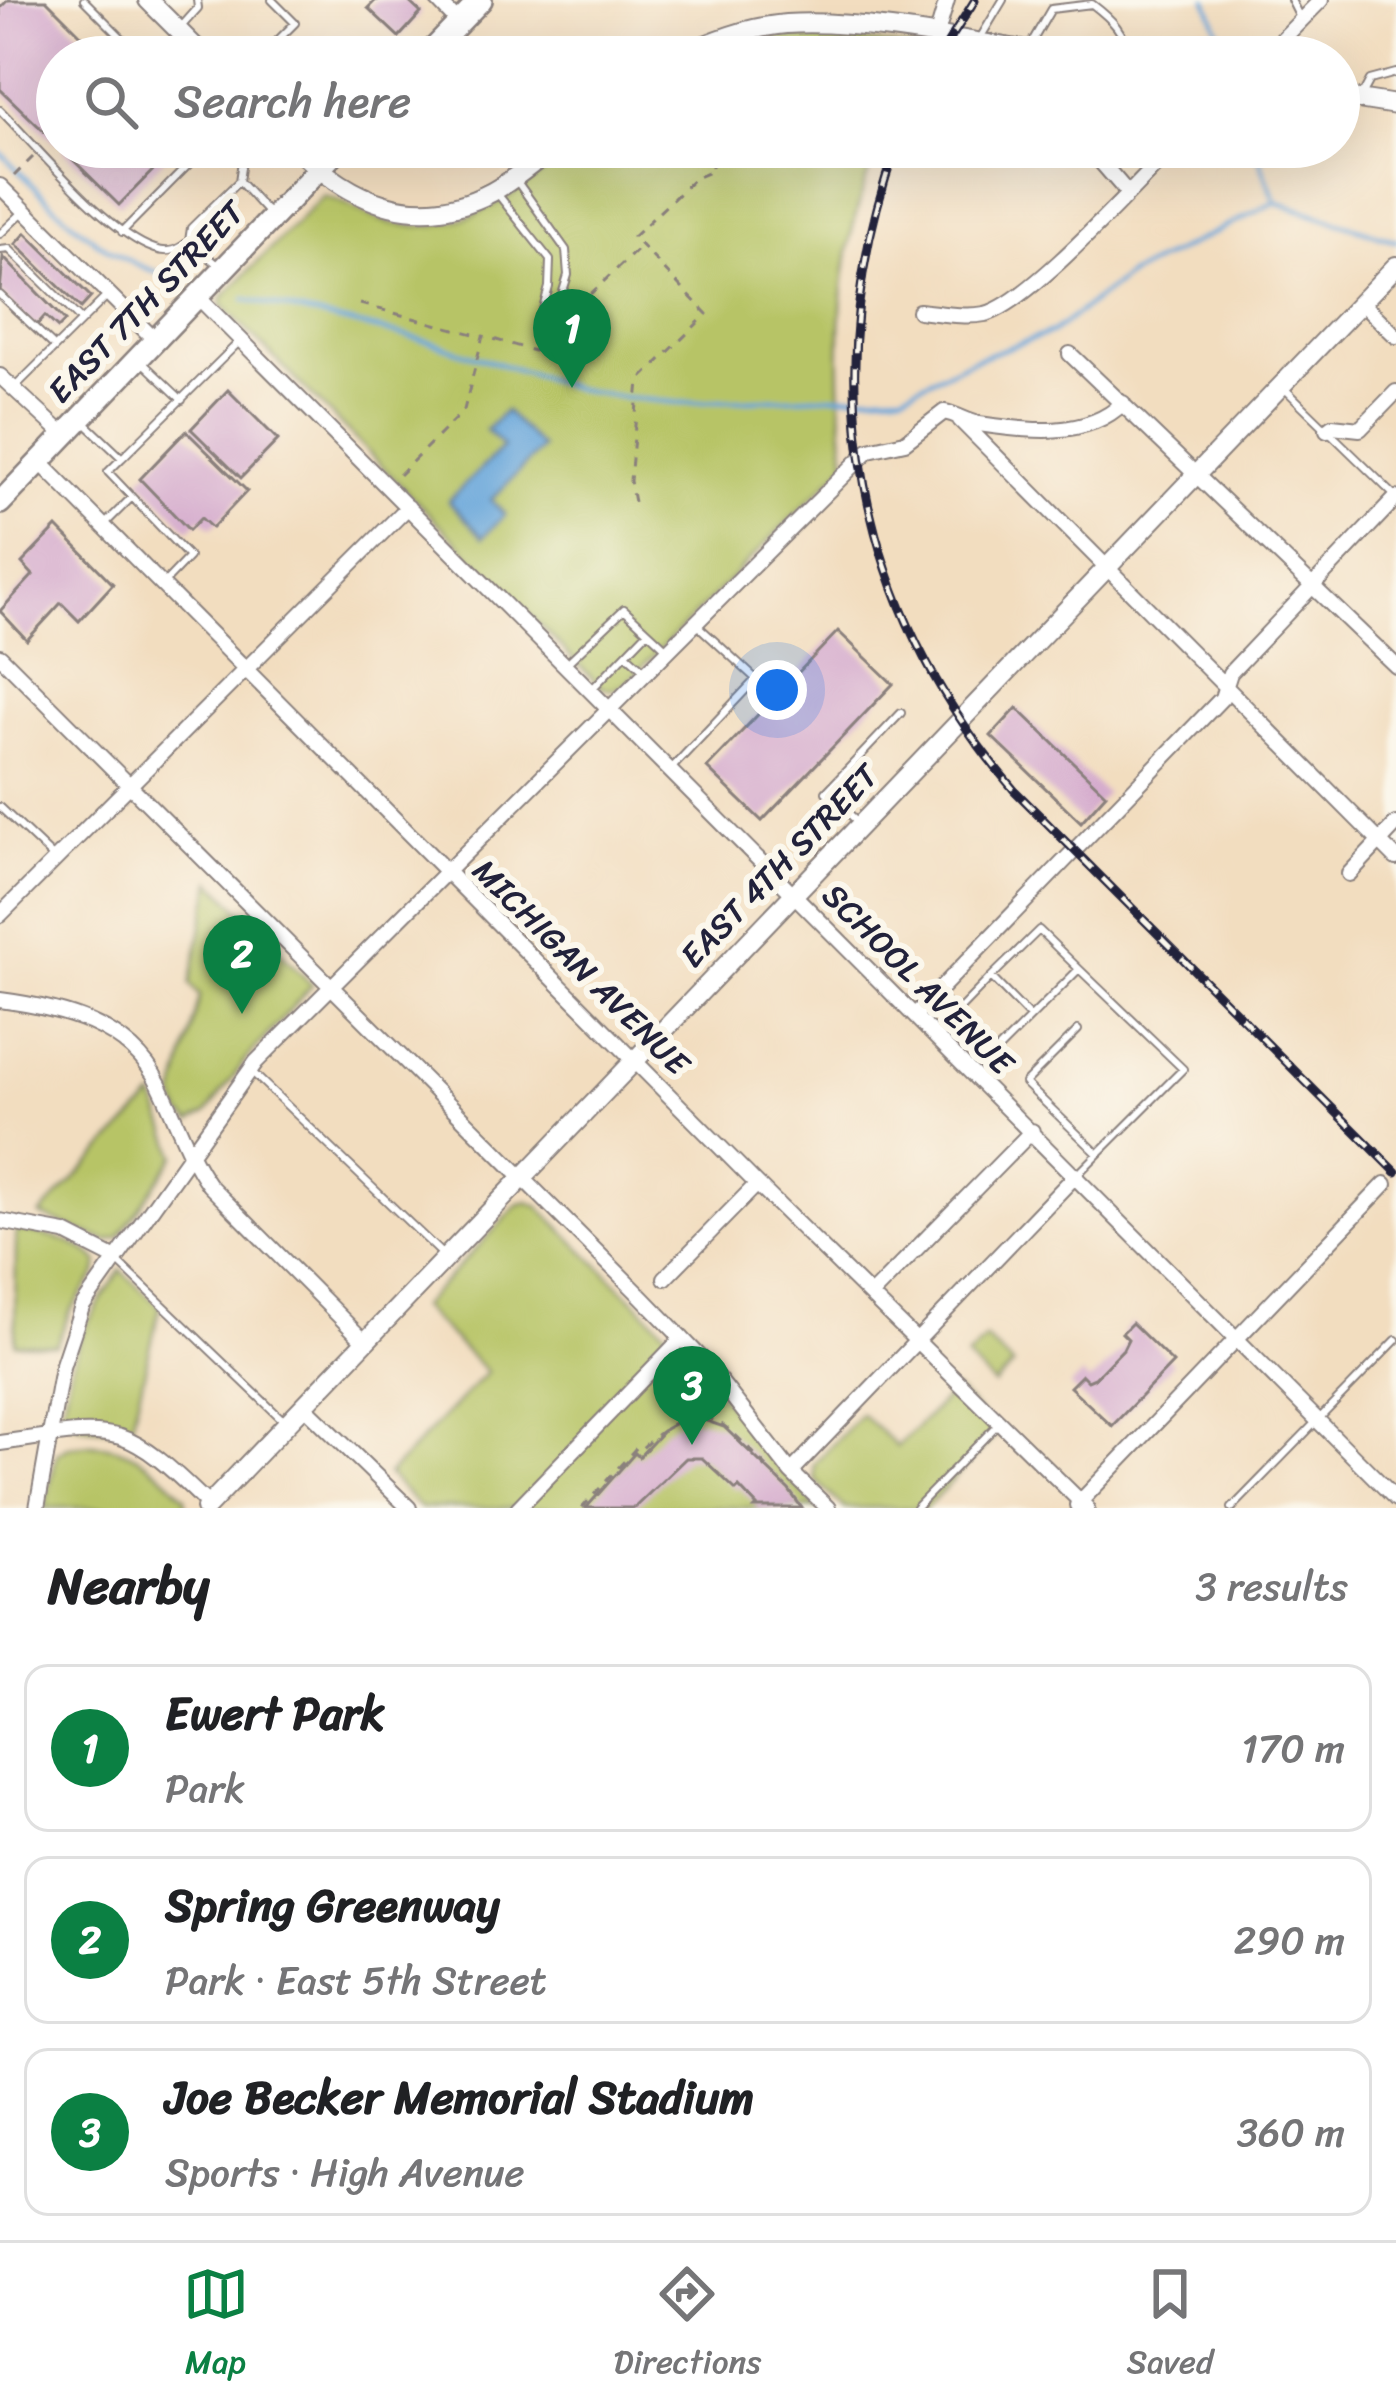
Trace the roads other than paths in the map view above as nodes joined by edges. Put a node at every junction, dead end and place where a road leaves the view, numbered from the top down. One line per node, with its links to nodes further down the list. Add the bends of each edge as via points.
1 (84, 0): 13 (lane)
2 (148, 0): 14 (street)
3 (196, 0): 15 (lane)
4 (272, 0): 16 (lane, via 295,23)
5 (437, 0): 12 (street)
6 (481, 0): 12 (main road)
7 (947, 0): 20 (street)
8 (1003, 0): 21 (lane)
9 (1291, 0): 11 (lane)
10 (1322, 0): 11 (street)
11 (1302, 20): 24 (street)
12 (459, 22): 17 (main road)
13 (120, 36)
14 (176, 36)
15 (184, 36)
16 (282, 36)
17 (446, 36)
18 (733, 36): 19 (street, via 785,24)
19 (928, 36)
20 (936, 36)
21 (982, 36)
22 (1027, 36): 23 (lane, via 1051,9 1092,4)
23 (1125, 36)
24 (1286, 36)
25 (1396, 74): 26 (lane, via 1370,80)
26 (1360, 99): 27 (street)
27 (1396, 105)
28 (0, 110): 29 (lane)
29 (36, 146)
30 (58, 168): 44 (lane)
31 (185, 168): 44 (lane)
32 (241, 168): 38 (lane)
33 (527, 168): 37 (street)
34 (1106, 168): 41 (street)
35 (1152, 168): 41 (street)
36 (318, 170): 40 (street, via 387,208 452,206); 43 (main road, EAST 7TH STREET)
37 (514, 178): 40 (street); 51 (lane, via 566,250)
38 (238, 181): 43 (lane); 46 (lane, via 191,228)
39 (4, 185): 42 (street)
40 (494, 191): 50 (lane, via 545,253)
41 (1127, 192): 56 (street, via 1003,307 980,315)
42 (24, 211): 45 (lane); 52 (street)
43 (272, 218): 49 (main road, EAST 7TH STREET)
44 (122, 232): 46 (lane, via 158,251)
45 (0, 234)
46 (189, 241): 49 (lane)
47 (0, 250): 58 (lane, via 9,249)
48 (1394, 268): 55 (street, EAST 4TH STREET)
49 (223, 269): 54 (main road, EAST 7TH STREET)
50 (549, 287): 51 (lane); 59 (lane)
51 (563, 291): 59 (lane)
52 (108, 294): 58 (lane); 61 (street)
53 (0, 295): 63 (lane)
54 (197, 296): 61 (main road, EAST 7TH STREET); 62 (street, SCHOOL AVENUE)
55 (1360, 301): 60 (street); 67 (street, EAST 4TH STREET)
56 (919, 311)
57 (593, 318): 59 (lane, via 563,334 544,332)
58 (82, 321): 63 (lane)
59 (546, 325)
60 (1396, 336)
61 (154, 340): 65 (main road, EAST 7TH STREET)
62 (240, 340): 70 (lane); 82 (street, SCHOOL AVENUE)
63 (55, 347): 68 (lane)
64 (1070, 354): 71 (street)
65 (138, 358): 70 (lane); 73 (main road, EAST 7TH STREET)
66 (0, 376): 68 (street)
67 (1281, 385): 74 (lane); 78 (street, EAST 4TH STREET)
68 (14, 388): 75 (street)
69 (1396, 392): 74 (street, via 1360,429)
70 (182, 400): 76 (lane)
71 (1123, 403): 72 (street, via 1097,422 1063,429 979,424); 78 (street)
72 (954, 414): 84 (street); 87 (street, via 863,455)
73 (80, 418): 75 (main road, EAST 7TH STREET); 76 (lane)
74 (1327, 430): 80 (lane)
75 (64, 436): 77 (main road, EAST 7TH STREET)
76 (122, 458): 79 (lane, via 108,472)
77 (40, 461): 81 (main road, EAST 7TH STREET); 83 (street, MICHIGAN AVENUE)
78 (1196, 473): 84 (street, EAST 4TH STREET); 86 (street)
79 (132, 496): 83 (lane); 85 (lane, via 189,556)
80 (1396, 498): 86 (street)
81 (0, 503)
82 (408, 507): 92 (street, SCHOOL AVENUE); 94 (street)
83 (104, 524): 85 (street, MICHIGAN AVENUE)
84 (1107, 568): 96 (street); 103 (street, EAST 4TH STREET)
85 (163, 584): 94 (street, MICHIGAN AVENUE)
86 (1311, 586): 93 (street); 96 (street)
87 (696, 624): 89 (street); 100 (lane, via 756,679)
88 (647, 632): 89 (lane); 90 (lane); 92 (lane, via 624,609)
89 (669, 652): 95 (street)
90 (626, 654): 95 (lane); 97 (lane)
91 (0, 656): 101 (street)
92 (564, 666): 97 (street, SCHOOL AVENUE)
93 (1396, 666)
94 (247, 669): 101 (street); 108 (street, MICHIGAN AVENUE)
95 (648, 673): 98 (street)
96 (1226, 687): 105 (street); 115 (street)
97 (590, 691): 98 (street, SCHOOL AVENUE)
98 (611, 711): 100 (street, SCHOOL AVENUE); 108 (street)
99 (901, 713): 103 (lane, via 826,791)
100 (670, 770): 110 (street, SCHOOL AVENUE)
101 (130, 785): 107 (street); 114 (street)
102 (0, 807): 107 (lane)
103 (860, 824): 110 (street, EAST 4TH STREET)
104 (1396, 824): 105 (street)
105 (1379, 842): 106 (street); 109 (street)
106 (1396, 858)
107 (56, 859): 111 (street)
108 (449, 872): 114 (street); 121 (street, MICHIGAN AVENUE)
109 (1349, 874)
110 (794, 894): 118 (street, SCHOOL AVENUE); 121 (street, EAST 4TH STREET)
111 (0, 915)
112 (1079, 969): 113 (lane, via 1039,930); 119 (lane); 124 (lane, via 1183,1069)
113 (992, 977): 117 (lane); 119 (lane)
114 (332, 986): 122 (street); 127 (street)
115 (936, 994): 117 (lane); 118 (street)
116 (0, 1000): 125 (street, via 67,1012 123,1040 156,1078)
117 (956, 1013): 119 (lane, via 995,1052)
118 (916, 1014): 123 (street, SCHOOL AVENUE)
119 (1030, 1017)
120 (1078, 1030): 124 (lane, via 1025,1083)
121 (636, 1059): 127 (street, EAST 4TH STREET); 128 (street, MICHIGAN AVENUE)
122 (250, 1070): 125 (street); 131 (lane)
123 (1032, 1131): 126 (street, SCHOOL AVENUE); 134 (street)
124 (1098, 1154): 126 (lane)
125 (190, 1155): 132 (street); 139 (street, via 218,1195)
126 (1076, 1175): 136 (street, SCHOOL AVENUE); 137 (street)
127 (522, 1178): 131 (street, EAST 4TH STREET); 135 (street)
128 (757, 1184): 133 (street); 134 (street, MICHIGAN AVENUE)
129 (1385, 1184): 136 (street)
130 (0, 1221): 132 (street, via 65,1233)
131 (446, 1258): 139 (street, EAST 4TH STREET)
132 (116, 1259): 143 (lane); 144 (street, via 71,1331)
133 (665, 1278)
134 (872, 1294): 137 (street, MICHIGAN AVENUE)
135 (682, 1338): 146 (street); 152 (street)
136 (1238, 1339): 141 (street, SCHOOL AVENUE); 149 (street)
137 (919, 1340): 142 (street, MICHIGAN AVENUE); 146 (street)
138 (1396, 1340): 141 (lane)
139 (365, 1342): 140 (street, EAST 4TH STREET)
140 (304, 1406): 143 (street, EAST 4TH STREET); 151 (street)
141 (1318, 1419): 147 (street, SCHOOL AVENUE); 155 (lane)
142 (1000, 1421): 149 (street, MICHIGAN AVENUE); 154 (lane)
143 (287, 1424): 148 (street, EAST 4TH STREET)
144 (51, 1436): 145 (street); 148 (street, via 93,1430 143,1445); 150 (street)
145 (0, 1443)
146 (791, 1472): 153 (street)
147 (1396, 1499)
148 (207, 1506)
149 (1080, 1506)
150 (37, 1508)
151 (409, 1508)
152 (518, 1508)
153 (828, 1508)
154 (916, 1508)
155 (1232, 1508)

